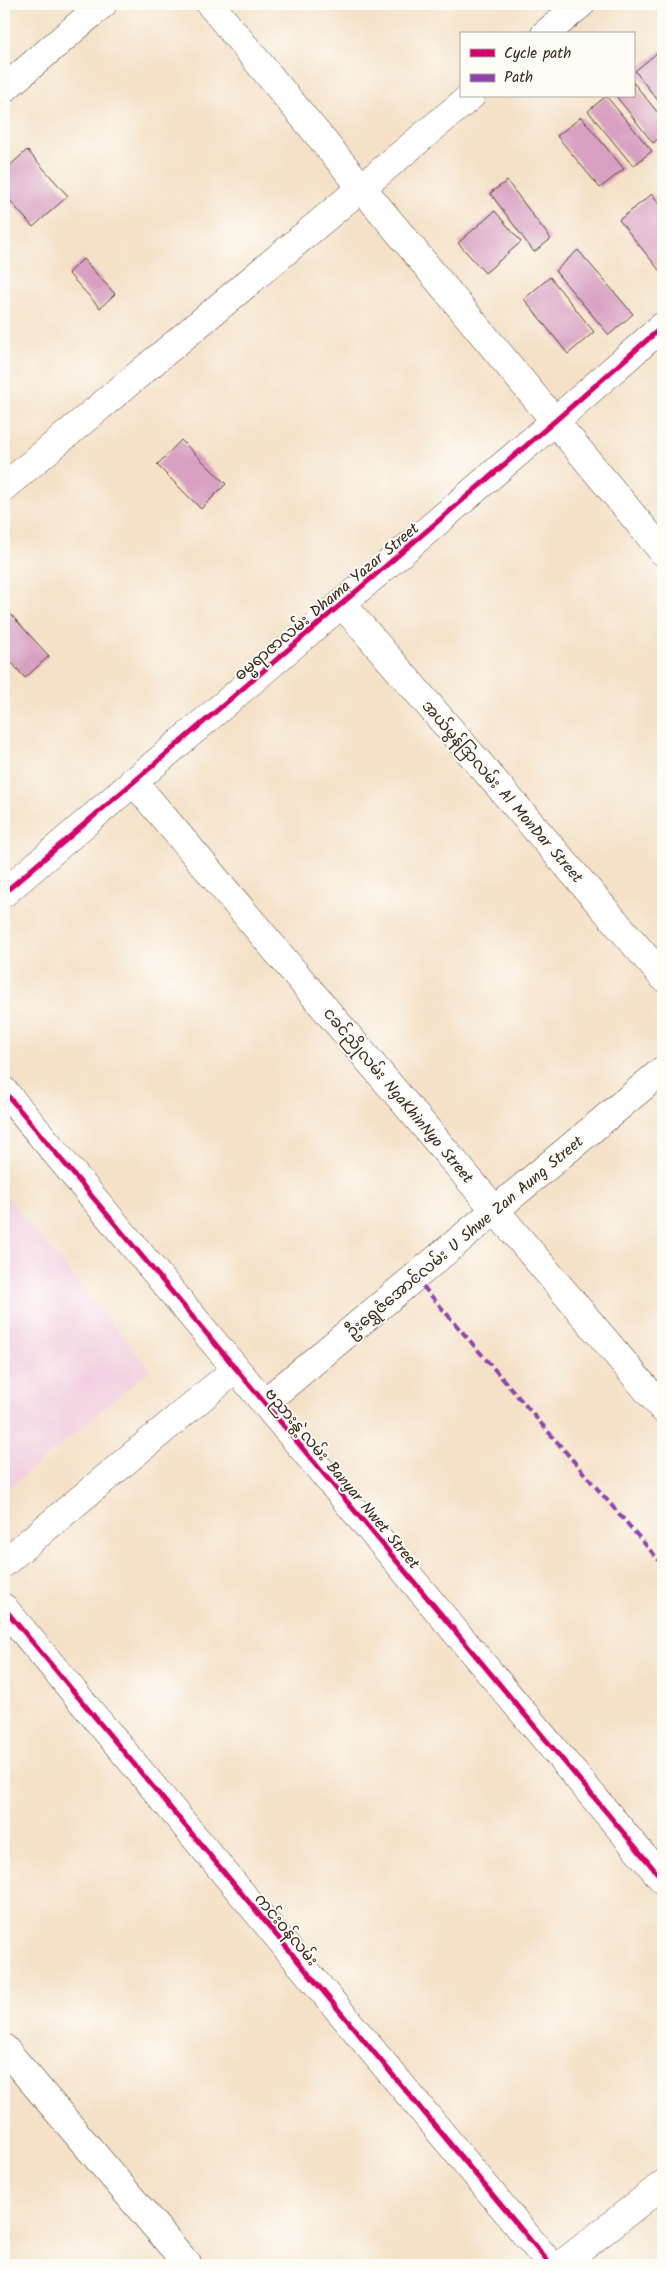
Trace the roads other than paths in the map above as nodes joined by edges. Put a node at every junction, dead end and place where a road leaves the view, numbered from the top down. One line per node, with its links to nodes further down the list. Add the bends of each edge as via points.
1 (104, 4): 5 (street)
2 (210, 4): 7 (street)
3 (581, 4): 4 (street)
4 (547, 32)
5 (4, 89)
6 (469, 98): 7 (street)
7 (362, 187): 9 (street); 10 (street)
8 (663, 326): 9 (street, ဓမ္မရာဇာလမ်း Dhama Yazar Street)
9 (556, 421): 11 (street); 12 (street, ဓမ္မရာဇာလမ်း Dhama Yazar Street)
10 (4, 487)
11 (663, 552)
12 (342, 604): 13 (street, ဓမ္မရာဇာလမ်း Dhama Yazar Street); 15 (street, အယ်မွန်ဒြာလမ်း Al MonDar Street)
13 (133, 781): 14 (street, ဓမ္မရာဇာလမ်း Dhama Yazar Street); 18 (street, ငခင်ညိုလမ်း NgaKhinNyo Street)
14 (4, 893)
15 (663, 978)
16 (663, 1070): 18 (street, ဦးရွှေဇံအောင်လမ်း U Shwe Zan Aung Street)
17 (4, 1091): 19 (street, ဗညားနွဲ့လမ်း Banyar Nwet Street)
18 (496, 1210): 20 (street, ဦးရွှေဇံအောင်လမ်း U Shwe Zan Aung Street); 21 (street, ငခင်ညိုလမ်း NgaKhinNyo Street)
19 (236, 1369): 20 (street, ဗညားနွဲ့လမ်း Banyar Nwet Street); 22 (street)
20 (264, 1403): 24 (street, ဗညားနွဲ့လမ်း Banyar Nwet Street)
21 (663, 1409)
22 (4, 1563)
23 (4, 1608): 28 (street, ကင်းဝန်လမ်း)
24 (663, 1880)
25 (4, 2048): 27 (street)
26 (663, 2184): 29 (street)
27 (188, 2265)
28 (551, 2265)
29 (561, 2265)

